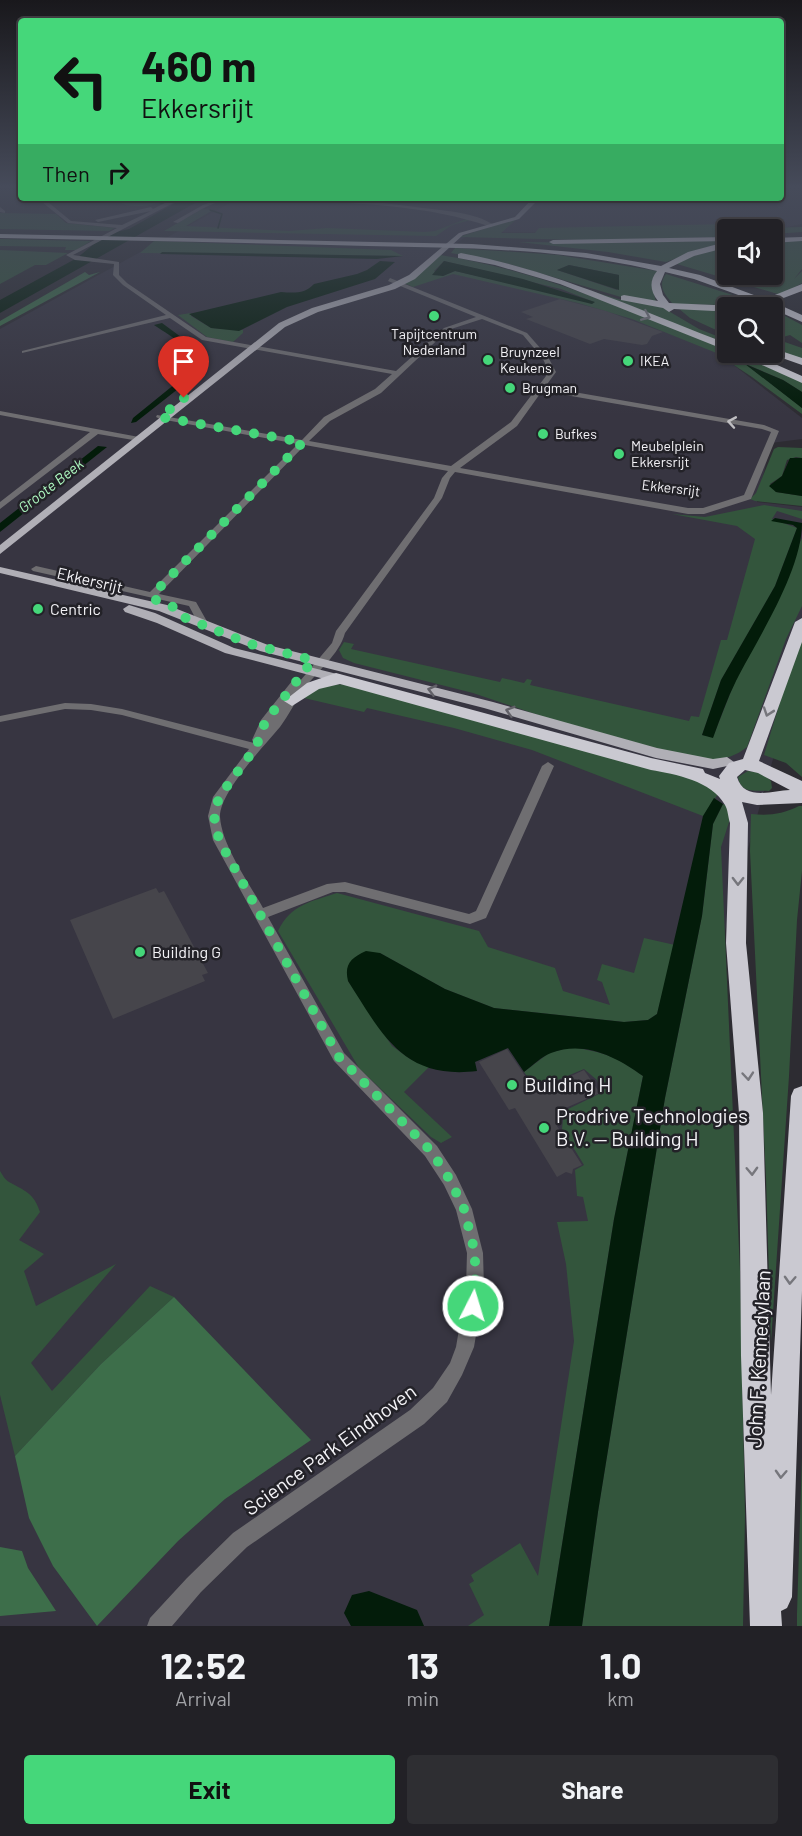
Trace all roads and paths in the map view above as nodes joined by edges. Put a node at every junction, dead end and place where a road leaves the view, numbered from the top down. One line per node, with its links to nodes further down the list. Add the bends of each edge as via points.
1 (116, 263): 13 (street, via 120,280)
2 (431, 263): 9 (main road)
3 (494, 263): 10 (highway)
4 (628, 263): 15 (highway, via 751,296)
5 (654, 263): 12 (highway, via 712,276)
6 (672, 263): 16 (highway, via 655,283 659,298 669,309)
7 (405, 270): 8 (main road)
8 (390, 280): 9 (street); 18 (main road, via 289,314)
9 (398, 284): 14 (street); 19 (main road, via 298,316)
10 (573, 285): 11 (highway, via 641,302 703,307 760,302); 17 (highway, one-way to 17)
11 (802, 287)
12 (802, 310)
13 (170, 316): 18 (street, via 204,339); 20 (street)
14 (482, 317): 26 (street, via 446,329); 28 (street, via 525,334 536,344 553,372)
15 (802, 320)
16 (717, 333)
17 (717, 344)
18 (240, 346): 19 (street); 30 (main road)
19 (252, 348): 26 (street); 30 (main road)
20 (24, 352)
21 (783, 355): 23 (highway)
22 (783, 361): 25 (highway)
23 (802, 362)
24 (763, 363): 27 (highway)
25 (802, 370)
26 (397, 373): 33 (street, via 378,392 327,419)
27 (802, 380)
28 (542, 389): 34 (street, via 505,432); 34 (street, Ekkersrijt, one-way to 28, via 704,511 748,497 775,431)
29 (0, 413): 31 (street)
30 (162, 418): 32 (main road); 33 (street, Ekkersrijt)
31 (96, 431): 32 (street); 35 (street)
32 (136, 439): 36 (main road); 37 (main road)
33 (303, 442): 34 (street, Ekkersrijt); 41 (street)
34 (457, 469): 45 (street, via 340,633 337,644)
35 (0, 506)
36 (0, 543)
37 (0, 551)
38 (36, 569): 41 (street, Ekkersrijt)
39 (0, 570): 42 (main road, Ekkersrijt, via 138,601)
40 (0, 580): 45 (main road, Ekkersrijt, via 134,610 216,645)
41 (153, 594): 42 (street, Ekkersrijt); 44 (street, Ekkersrijt, via 193,604)
42 (178, 615): 44 (main road, Ekkersrijt)
43 (802, 622): 50 (highway, one-way to 50)
44 (204, 625): 45 (main road, Ekkersrijt)
45 (313, 666): 46 (main road, Ekkersrijt); 47 (street, Science Park Eindhoven); 49 (street, Science Park Eindhoven, via 265,722); 52 (main road, Ekkersrijt, one-way to 45, via 488,705)
46 (339, 678): 47 (highway, via 313,686); 52 (highway, Ekkersrijt)
47 (292, 701): 49 (street, Science Park Eindhoven)
48 (0, 719): 49 (street, via 64,706 91,707)
49 (256, 747): 58 (street, Science Park Eindhoven, via 219,797 214,816 219,840)
50 (751, 762): 53 (highway); 54 (highway, via 774,765); 55 (highway, via 783,782)
51 (548, 766): 58 (street, via 481,914 470,919 332,887)
52 (686, 766): 53 (highway, Ekkersrijt); 57 (highway, via 716,783)
53 (729, 772): 57 (highway)
54 (802, 783)
55 (802, 788)
56 (802, 797): 57 (highway, via 785,795)
57 (740, 810): 61 (highway, one-way to 61, via 736,943 751,1113 755,1356)
58 (261, 914): 60 (street, Science Park Eindhoven, via 339,1057 431,1151 450,1180 464,1209 475,1253 475,1288 465,1347 440,1395 417,1417 240,1540)
59 (802, 1096): 62 (highway, John F. Kennedylaan, one-way to 62, via 789,1289)
60 (158, 1626)
61 (766, 1626)
62 (775, 1626)

